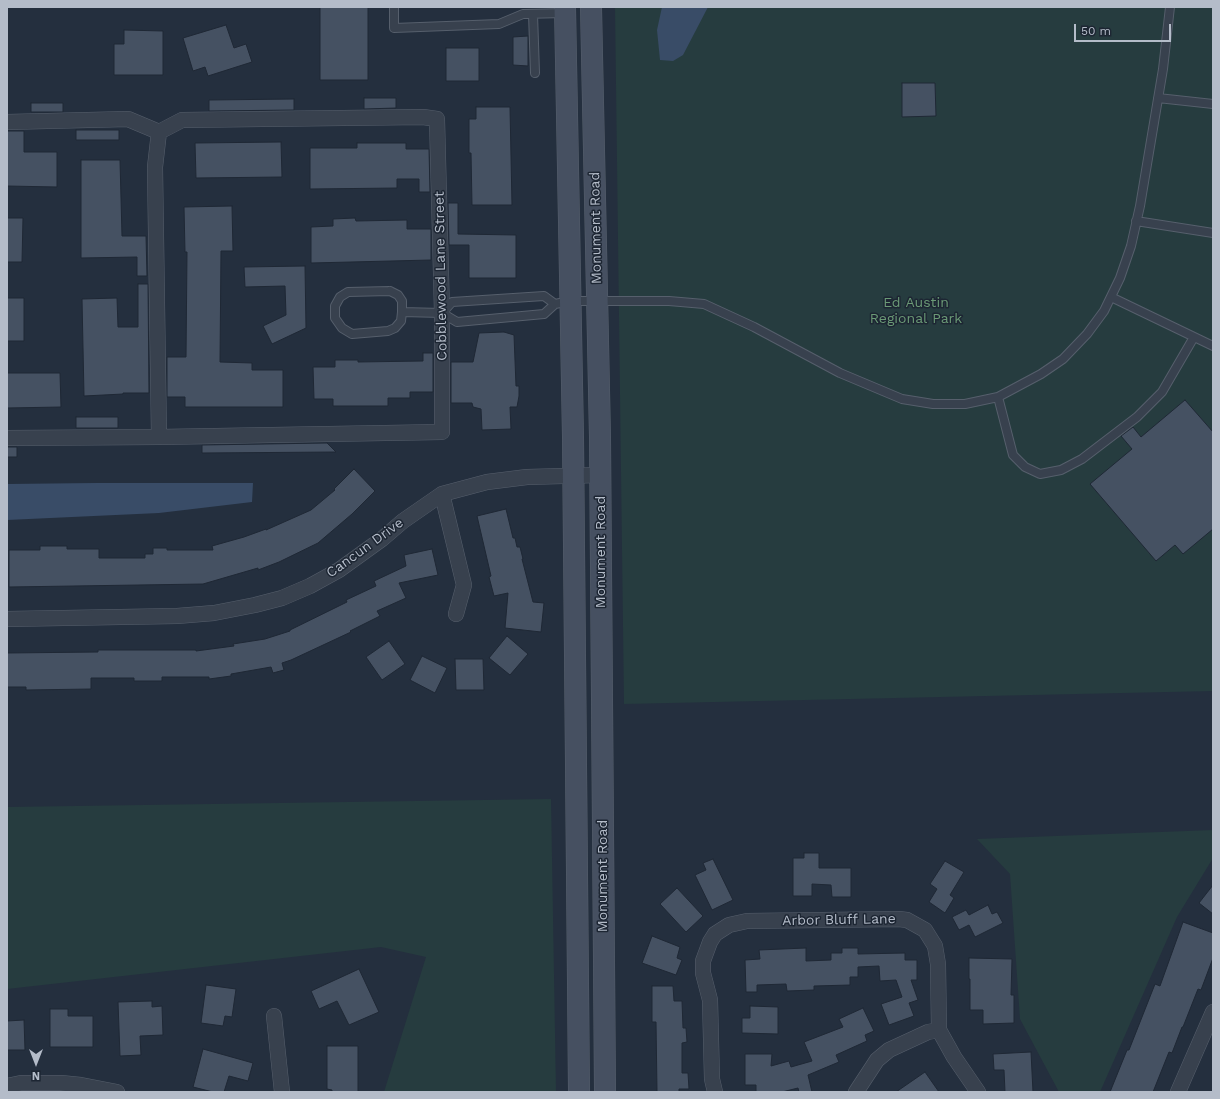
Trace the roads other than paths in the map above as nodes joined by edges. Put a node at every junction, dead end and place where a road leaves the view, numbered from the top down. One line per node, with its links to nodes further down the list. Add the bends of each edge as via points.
1 (394, 7): 5 (lane, via 394,28 499,24 523,14)
2 (1170, 7): 7 (lane)
3 (591, 9): 4 (street, Monument Road); 14 (street, Monument Road)
4 (565, 10): 5 (lane); 15 (street, Monument Road)
5 (533, 14): 6 (lane)
6 (535, 73)
7 (1158, 98): 8 (lane); 11 (lane)
8 (1213, 104)
9 (7, 122): 10 (street, via 128,119)
10 (159, 132): 17 (street, Cobblewood Lane Street, via 182,120 423,117 437,119); 21 (street, via 155,167)
11 (1136, 221): 12 (lane); 13 (lane, via 1131,246)
12 (1213, 233)
13 (1111, 297): 18 (lane); 20 (lane, via 1088,334 1063,359)
14 (598, 300): 15 (lane); 20 (lane, via 704,304 754,327 840,373 902,399 933,404 965,404); 24 (street, Monument Road)
15 (562, 302): 17 (lane, via 544,296 452,302); 17 (lane, via 544,314 457,322); 23 (street, Monument Road)
16 (402, 312): 16 (lane, via 402,301 398,295 390,291 348,292 340,297 335,306 335,318 342,328 352,334 388,331 395,328 401,321); 17 (lane)
17 (442, 313): 21 (street, Cobblewood Lane Street, via 442,432)
18 (1194, 337): 19 (lane); 20 (lane, via 1162,392 1137,417 1082,459 1061,470 1040,474 1025,467 1014,455)
19 (1213, 346)
20 (998, 397)
21 (159, 437): 22 (street, Cobblewood Lane Street)
22 (7, 438)
23 (572, 475): 24 (street, Cancun Drive); 25 (street, Cancun Drive, via 533,476 487,482); 35 (street, Monument Road)
24 (600, 475): 36 (street, Monument Road)
25 (442, 494): 26 (street, via 464,585); 27 (street, Cancun Drive, via 339,570 282,598 214,613 177,616)
26 (456, 614)
27 (7, 619)
28 (1213, 1012): 40 (street)
29 (274, 1016): 34 (street)
30 (939, 1030): 37 (street, Arbor Bluff Lane, via 938,954 925,930 907,920 747,921 728,925 715,934 703,962 710,1000 712,1079); 38 (street, via 928,1032 889,1050 878,1060); 39 (street)
31 (7, 1086): 32 (street, via 21,1083)
32 (35, 1088): 33 (street, via 74,1085)
33 (116, 1092)
34 (282, 1092)
35 (578, 1092)
36 (605, 1092)
37 (715, 1092)
38 (856, 1092)
39 (978, 1092)
40 (1178, 1092)

